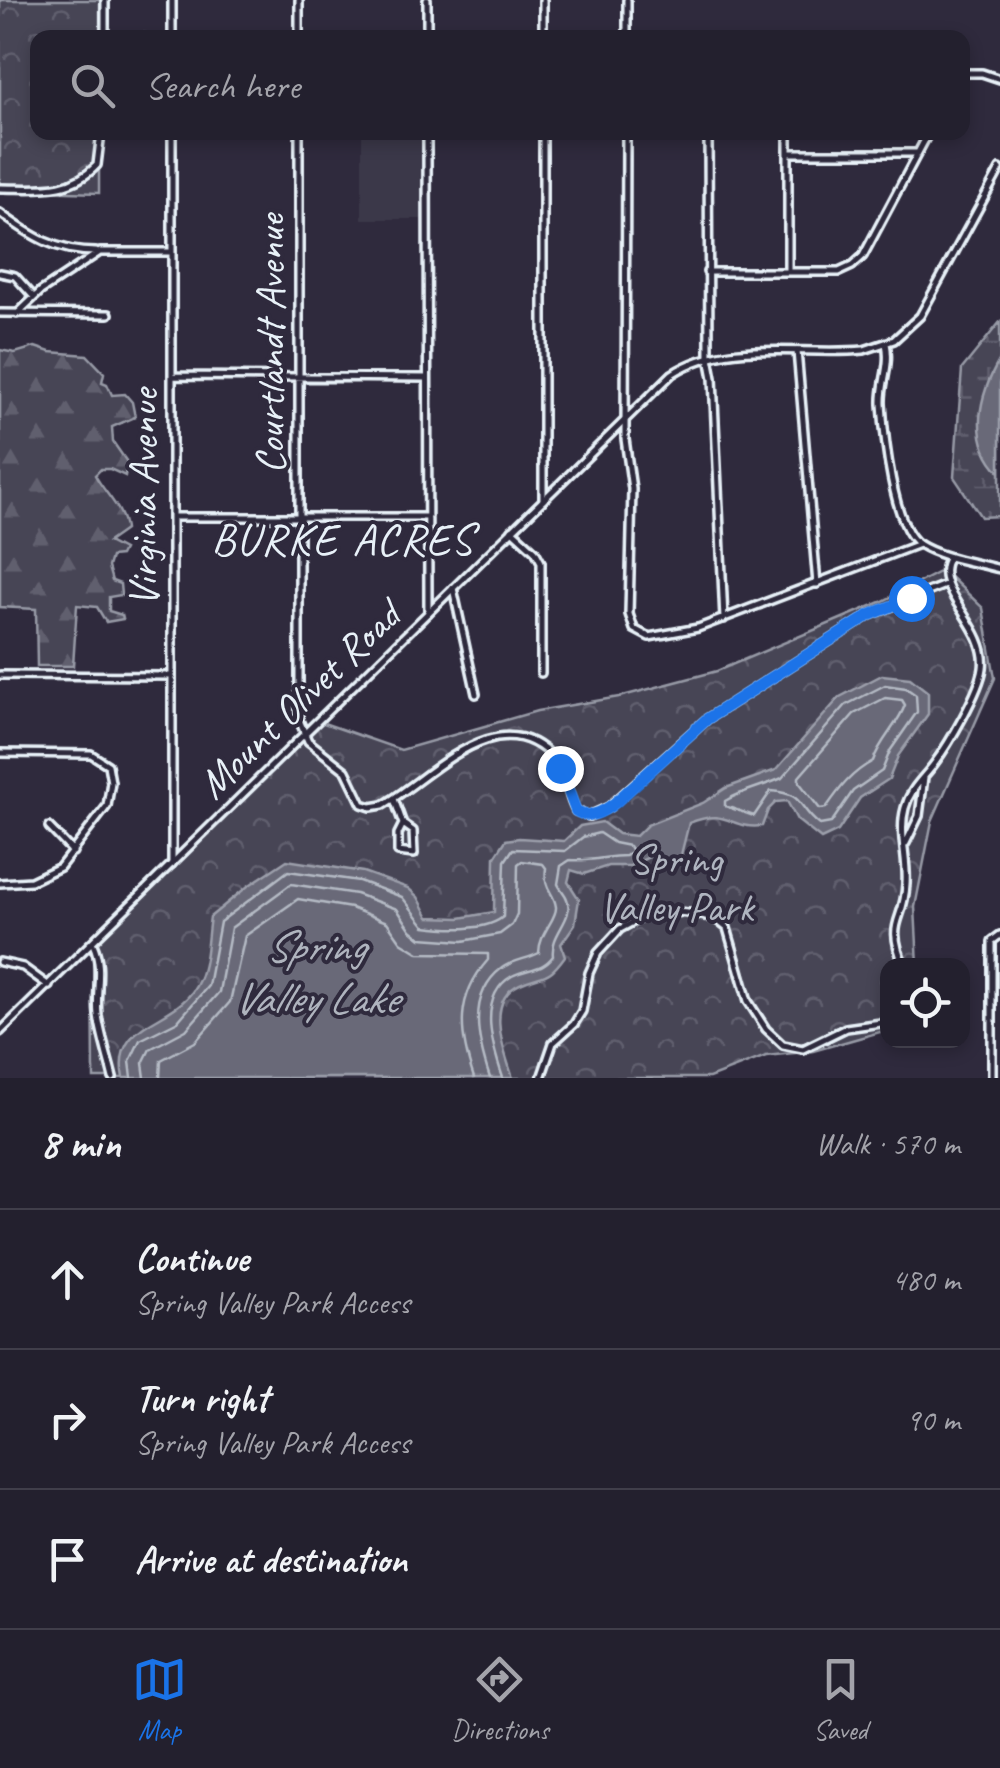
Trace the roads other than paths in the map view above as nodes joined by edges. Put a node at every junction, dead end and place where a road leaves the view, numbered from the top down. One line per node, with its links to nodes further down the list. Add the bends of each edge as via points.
1 (105, 0): 7 (street)
2 (172, 0): 8 (street)
3 (299, 0): 9 (street)
4 (427, 0): 10 (street)
5 (544, 0): 11 (street)
6 (626, 0): 12 (street)
7 (105, 30)
8 (172, 30)
9 (299, 30)
10 (427, 30)
11 (543, 30)
12 (626, 30)
13 (970, 73): 14 (street)
14 (1000, 79)
15 (101, 140): 27 (street, via 92,170 70,185)
16 (172, 140): 30 (street, Virginia Avenue)
17 (299, 140): 42 (street, Courtlandt Avenue)
18 (427, 140): 43 (street)
19 (543, 140): 45 (street)
20 (626, 140): 44 (street)
21 (708, 140): 31 (street)
22 (788, 140): 24 (street)
23 (925, 140): 25 (street)
24 (788, 152): 25 (street); 32 (street)
25 (918, 153): 32 (street, via 858,262 838,272)
26 (1000, 169): 38 (street, via 920,316)
27 (0, 188)
28 (0, 213): 29 (street, via 45,243)
29 (100, 252): 30 (street); 34 (street)
30 (172, 252): 41 (street, Virginia Avenue)
31 (708, 272): 32 (street); 40 (street)
32 (788, 272)
33 (0, 274): 34 (street, via 14,276)
34 (34, 296): 36 (street)
35 (0, 314): 36 (street)
36 (17, 314): 37 (street)
37 (109, 314)
38 (886, 343): 39 (street, Mount Olivet Road); 50 (street, via 890,364 882,400 888,454 902,514)
39 (797, 352): 40 (street, Mount Olivet Road); 53 (street)
40 (708, 357): 44 (street, Mount Olivet Road, via 672,374); 57 (street)
41 (172, 376): 42 (street); 46 (street, Virginia Avenue)
42 (298, 377): 43 (street); 47 (street, Courtlandt Avenue)
43 (427, 378): 48 (street)
44 (626, 417): 45 (street, Mount Olivet Road); 57 (street, via 634,629 663,636)
45 (543, 500): 49 (street, Mount Olivet Road)
46 (172, 517): 47 (street); 60 (street, Virginia Avenue)
47 (298, 517): 48 (street); 62 (street, Courtlandt Avenue)
48 (428, 518): 56 (street)
49 (512, 530): 55 (street, Mount Olivet Road); 58 (street, via 541,562)
50 (919, 544): 51 (street); 53 (street)
51 (951, 555): 52 (street); 54 (street)
52 (1000, 569)
53 (816, 584): 57 (street)
54 (945, 585): 64 (street, via 976,631 983,668); 65 (street, via 870,615 758,684 594,815 576,811 547,753 502,738 467,746)
55 (454, 588): 56 (street, Mount Olivet Road); 61 (street)
56 (428, 613): 62 (street, Mount Olivet Road)
57 (724, 620)
58 (541, 673)
59 (0, 674): 60 (street)
60 (171, 676): 70 (street, Virginia Avenue)
61 (476, 694)
62 (303, 734): 65 (street, via 346,771 362,804 377,807); 70 (street, Mount Olivet Road)
63 (0, 753): 69 (street, via 81,753 106,761 108,806)
64 (924, 776): 68 (street, via 919,816); 68 (street, via 904,809)
65 (394, 799): 66 (street)
66 (403, 824): 66 (street, via 398,852 414,854 412,831)
67 (49, 827): 69 (street)
68 (904, 845): 74 (street, via 906,889 894,932)
69 (73, 852): 71 (street, via 41,878)
70 (172, 864): 73 (street, Mount Olivet Road)
71 (0, 883)
72 (996, 936): 81 (street)
73 (92, 944): 76 (street, Mount Olivet Road); 79 (street)
74 (902, 958)
75 (0, 962): 76 (street, via 23,967)
76 (49, 986): 78 (street, Mount Olivet Road)
77 (880, 1023): 80 (street, via 791,1049 770,1035 748,1001 727,928 699,914 654,910 620,929 598,954 582,1011 548,1050)
78 (0, 1032)
79 (113, 1078)
80 (541, 1078)
81 (992, 1078)

